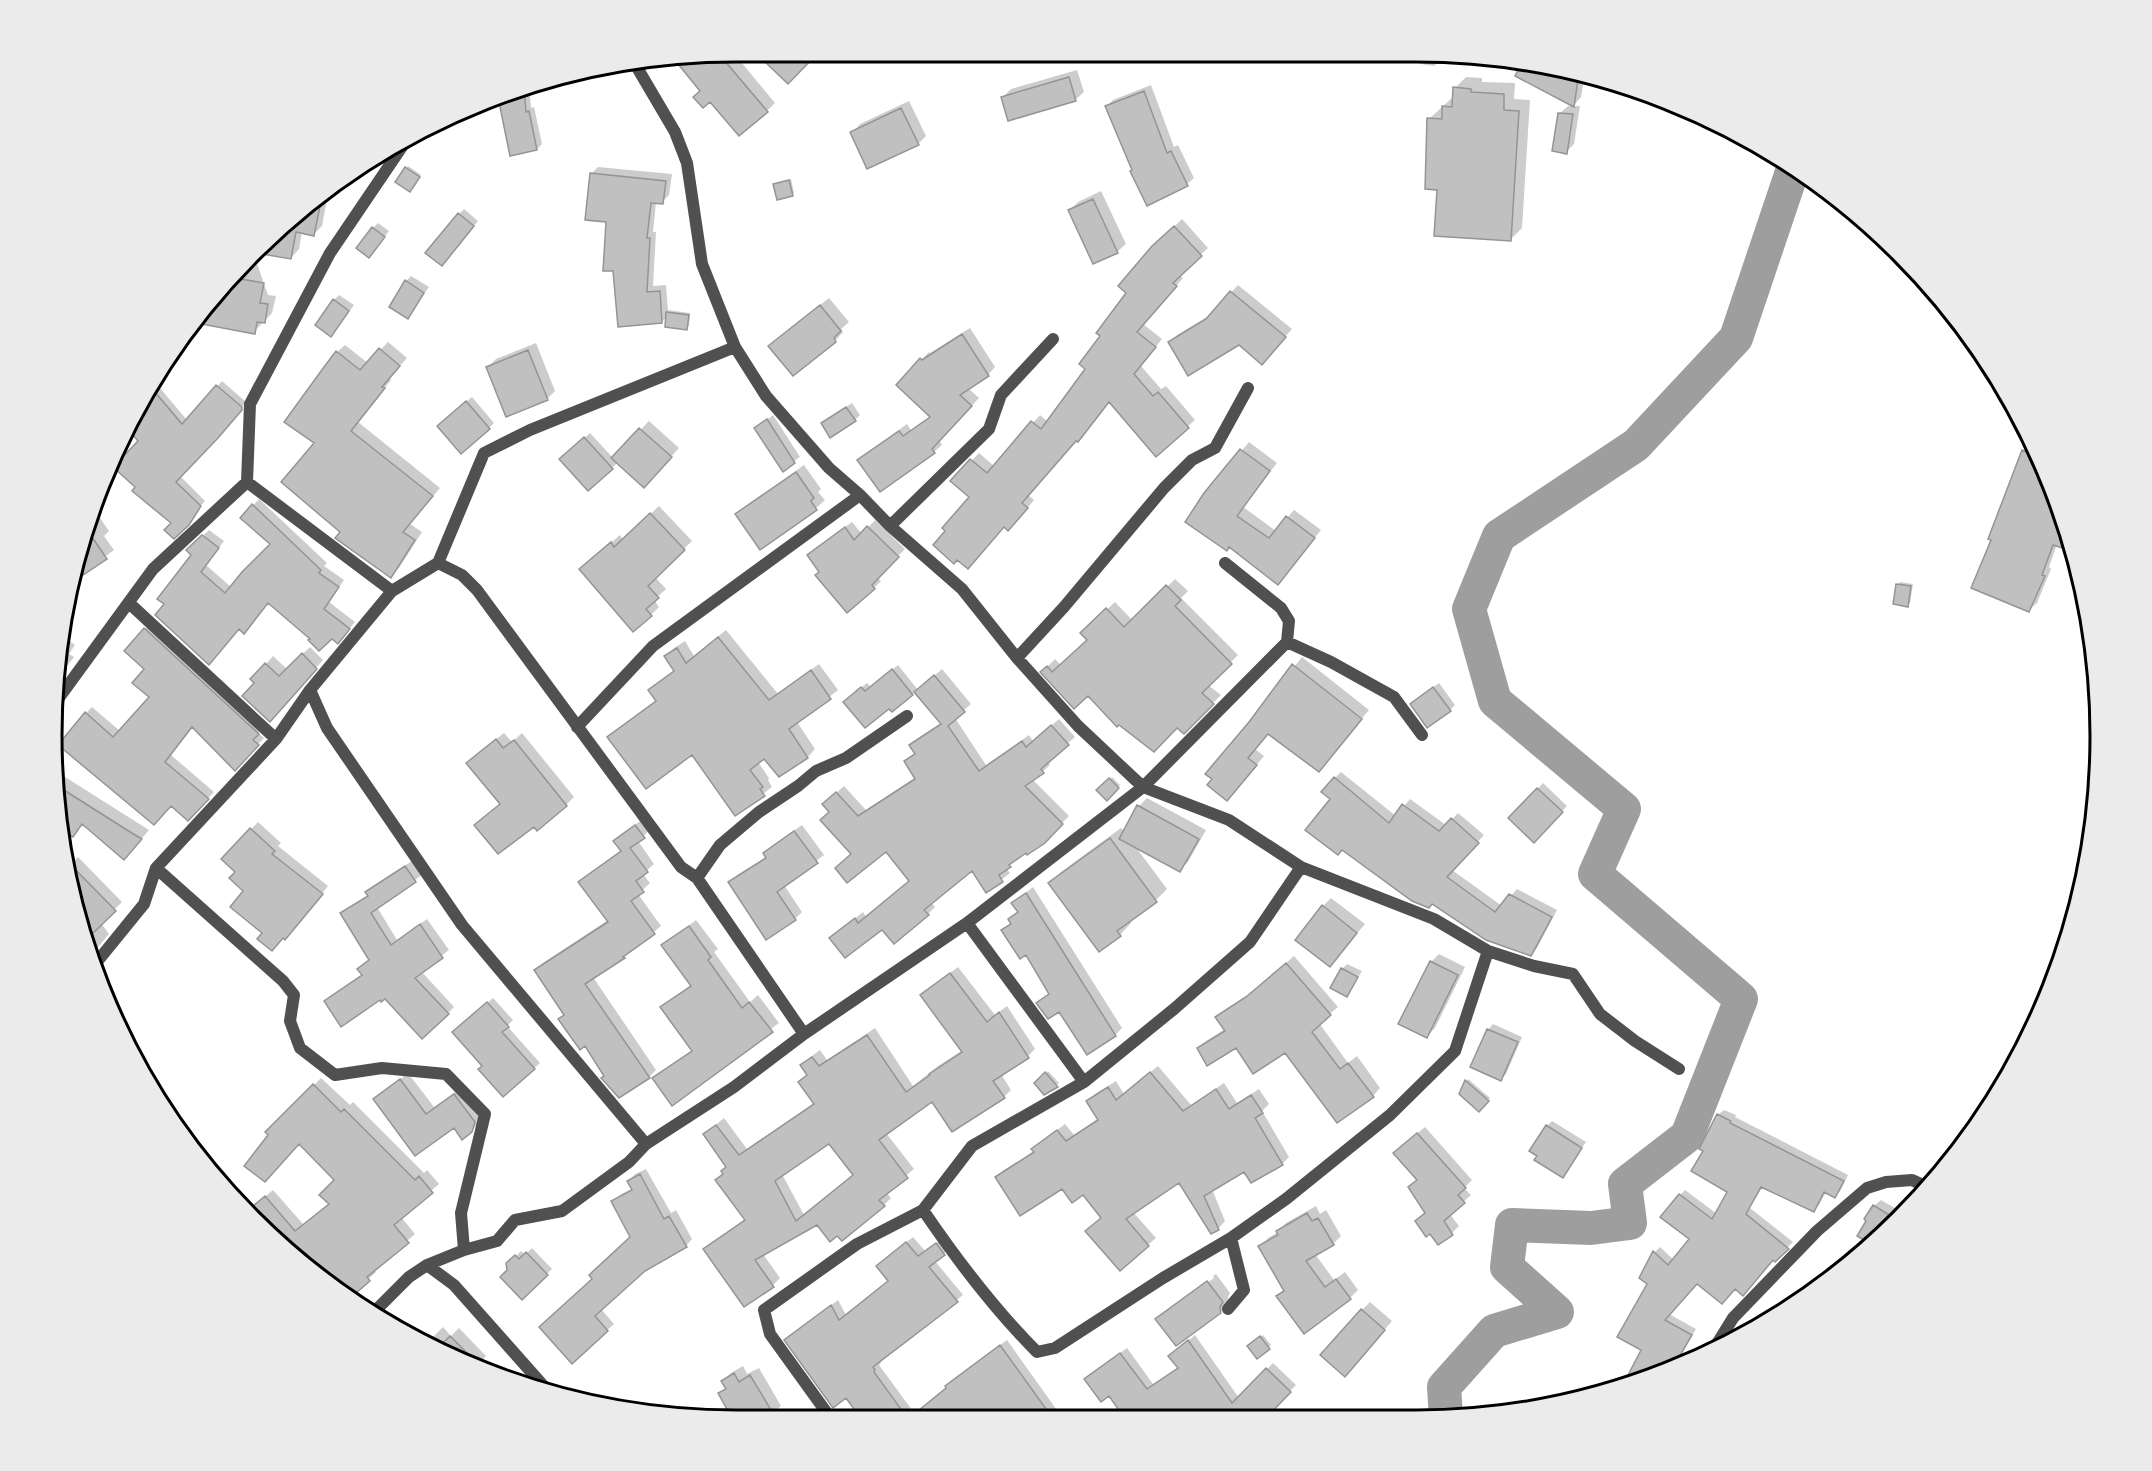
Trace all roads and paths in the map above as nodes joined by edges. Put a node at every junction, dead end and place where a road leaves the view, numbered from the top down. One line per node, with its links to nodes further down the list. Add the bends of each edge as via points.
1 (638, 69): 4 (street, via 675,132 687,163 702,264)
2 (399, 152): 6 (street, via 330,253 250,404)
3 (1053, 339): 8 (street, via 1001,394 989,429)
4 (735, 347): 7 (street, via 766,396 829,468); 9 (street, via 530,430 484,453)
5 (1248, 388): 14 (street, via 1215,448 1192,460 1164,488)
6 (247, 482): 11 (street); 12 (street, via 153,569)
7 (860, 495): 8 (street); 18 (street, via 653,646)
8 (890, 526): 14 (street, via 962,589)
9 (438, 563): 11 (street); 18 (street, via 462,575 477,590)
10 (1225, 563): 13 (street, via 1281,608 1288,621)
11 (392, 591): 15 (street)
12 (129, 603): 16 (street); 20 (street)
13 (1287, 642): 19 (street, via 1394,697); 21 (street)
14 (1017, 658): 21 (street, via 1078,726)
15 (310, 690): 20 (street); 31 (street, via 327,728 462,925)
16 (63, 692)
17 (907, 716): 24 (street, via 846,758 816,771 759,812 720,845)
18 (577, 727): 24 (street, via 681,867)
19 (1422, 735)
20 (276, 739): 23 (street)
21 (1143, 787): 22 (street, via 1229,819); 25 (street)
22 (1301, 867): 26 (street, via 1434,919); 30 (street, via 1250,942)
23 (156, 868): 27 (street, via 144,904); 35 (street, via 283,981 294,995 290,1021 300,1048 335,1075 382,1068 446,1074 485,1114 461,1213)
24 (698, 878): 28 (street)
25 (967, 923): 28 (street); 30 (street)
26 (1488, 951): 29 (street, via 1573,974 1599,1014); 34 (street, via 1455,1051 1390,1115)
27 (100, 959)
28 (804, 1034): 31 (street, via 734,1087)
29 (1679, 1069)
30 (1084, 1082): 33 (street, via 972,1146)
31 (646, 1144): 35 (street, via 629,1162 562,1211 515,1221 497,1241)
32 (1919, 1184): 39 (street, via 1912,1180 1886,1182 1868,1188 1817,1231 1733,1318)
33 (923, 1210): 34 (street, via 949,1249 1036,1352 1055,1348); 41 (street, via 857,1244 764,1310 770,1334)
34 (1231, 1238): 38 (street, via 1244,1290)
35 (464, 1250): 36 (street)
36 (427, 1265): 37 (street); 40 (street, via 454,1285)
37 (379, 1307)
38 (1228, 1309)
39 (1722, 1336)
40 (538, 1380)
41 (825, 1410)

